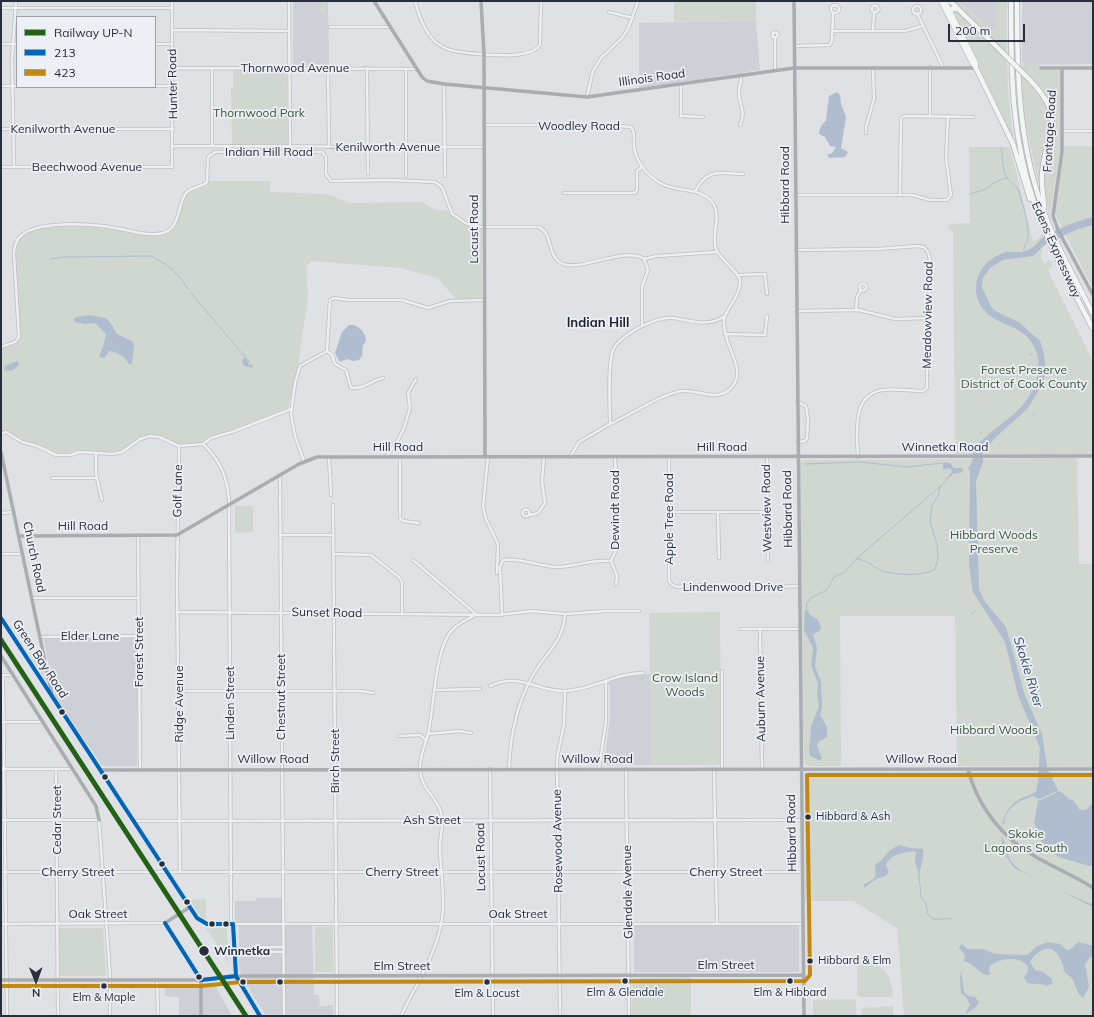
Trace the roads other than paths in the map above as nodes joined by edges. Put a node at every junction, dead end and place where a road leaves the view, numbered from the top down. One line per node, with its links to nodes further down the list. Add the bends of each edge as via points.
1 (16, 1): 16 (street)
2 (172, 1): 17 (street, Hunter Road)
3 (289, 1): 29 (street)
4 (374, 1): 27 (street, Illinois Road)
5 (415, 1): 38 (street, via 424,25 438,44 454,52)
6 (481, 1): 38 (street, Locust Road)
7 (541, 1): 38 (street, via 541,39 538,47 528,53 517,55)
8 (638, 1): 24 (street)
9 (794, 1): 37 (street, Hibbard Road)
10 (941, 1): 23 (main road)
11 (945, 1): 23 (main road)
12 (950, 1): 18 (highway)
13 (1011, 1): 97 (highway, Edens Expressway, via 1012,98 1019,146)
14 (1017, 1): 98 (highway, Edens Expressway, via 1020,110 1028,158)
15 (1, 8): 16 (street)
16 (16, 8): 17 (street); 34 (street)
17 (172, 8): 28 (street, Hunter Road)
18 (959, 10): 23 (highway, via 953,8); 98 (highway, bridge, via 1028,78 1049,104 1052,129 1042,176)
19 (609, 12): 24 (street)
20 (874, 12): 31 (street)
21 (833, 13): 30 (street)
22 (917, 13): 25 (street)
23 (949, 13): 48 (main road, via 976,63)
24 (633, 18): 64 (street, via 622,38 596,65 590,77)
25 (922, 26): 31 (street, via 905,31); 41 (street)
26 (330, 27): 27 (street)
27 (390, 27): 53 (street, Illinois Road)
28 (172, 30): 29 (street); 36 (street, Hunter Road)
29 (289, 31): 44 (street)
30 (832, 31): 31 (street); 37 (street, via 832,42 828,46)
31 (873, 31)
32 (774, 38): 54 (street)
33 (1, 44): 34 (street)
34 (13, 44): 59 (street)
35 (156, 44): 36 (street)
36 (172, 44): 42 (street, Hunter Road)
37 (794, 46): 47 (street, Hibbard Road)
38 (484, 54): 63 (street, Locust Road)
39 (873, 67): 40 (street, Illinois Road); 47 (street, Illinois Road); 76 (street, via 874,99)
40 (930, 67): 41 (street, Illinois Road); 65 (street)
41 (943, 67): 48 (street, Illinois Road)
42 (173, 68): 43 (street, Thornwood Avenue); 62 (street, Hunter Road)
43 (212, 68): 44 (street, Thornwood Avenue); 78 (street)
44 (289, 68): 45 (street, Thornwood Avenue); 79 (street)
45 (328, 68): 46 (street, Thornwood Avenue); 80 (street)
46 (367, 68): 52 (street, Thornwood Avenue); 81 (street)
47 (794, 68): 54 (street, Illinois Road); 95 (street, Hibbard Road)
48 (976, 68): 97 (highway, via 1014,144 1029,197)
49 (1042, 68): 50 (street)
50 (1062, 68): 51 (street); 75 (street, Frontage Road)
51 (1093, 68)
52 (406, 69): 53 (street, Thornwood Avenue); 82 (street)
53 (417, 69): 56 (street, Illinois Road, via 424,79)
54 (775, 70): 55 (street, Illinois Road)
55 (741, 75): 57 (street, Illinois Road); 70 (street, via 739,92 744,114)
56 (444, 84): 63 (street, Illinois Road); 83 (street)
57 (681, 84): 64 (street, Illinois Road); 67 (street, via 681,116)
58 (1, 86): 59 (street)
59 (12, 86): 60 (street); 72 (street)
60 (16, 86)
61 (156, 86): 62 (street)
62 (173, 86): 73 (street, Hunter Road)
63 (483, 87): 64 (street, Illinois Road); 69 (street, Locust Road)
64 (587, 96)
65 (930, 116): 66 (street); 96 (street, via 905,116 900,119)
66 (948, 116): 68 (street); 96 (street, via 946,158 950,198 933,201 915,195)
67 (703, 117)
68 (973, 117)
69 (484, 125): 84 (street, Locust Road); 88 (street, Woodley Road, via 629,126 633,129 635,151)
70 (740, 126)
71 (1, 129): 72 (street, Kenilworth Avenue)
72 (13, 129): 73 (street, Kenilworth Avenue); 86 (street)
73 (173, 129): 77 (street, Hunter Road)
74 (1093, 130): 75 (street)
75 (1062, 131): 106 (street, Frontage Road, via 1061,165 1053,211 1058,230)
76 (866, 133)
77 (173, 146): 78 (street, Kenilworth Avenue); 87 (street, Hunter Road)
78 (212, 146): 79 (street, Kenilworth Avenue)
79 (290, 147): 80 (street, Kenilworth Avenue)
80 (328, 147): 81 (street, Kenilworth Avenue)
81 (367, 147): 82 (street, Kenilworth Avenue); 89 (street)
82 (406, 147): 83 (street, Kenilworth Avenue); 91 (street)
83 (445, 147): 84 (street, Kenilworth Avenue); 92 (street)
84 (484, 147): 99 (street, Locust Road)
85 (1, 167): 86 (street, Beechwood Avenue)
86 (14, 167): 87 (street, Beechwood Avenue)
87 (172, 167)
88 (642, 167): 93 (street, Woodley Road, via 667,187); 94 (street, via 637,171 635,193)
89 (368, 174)
90 (743, 174): 93 (street, via 721,172 709,175)
91 (406, 176)
92 (445, 176)
93 (695, 192): 101 (street, Woodley Road, via 708,198 714,206)
94 (564, 193)
95 (795, 195): 96 (street); 100 (street, Hibbard Road)
96 (900, 195)
97 (1034, 202): 115 (highway, Edens Expressway, via 1047,236)
98 (1044, 212): 110 (highway, Edens Expressway, via 1055,240)
99 (484, 226): 102 (street, via 541,227 546,233 553,255 566,265 633,254); 107 (street, Locust Road); 117 (street, Indian Hill Road, via 467,224 455,217 442,187 435,182 331,181 326,174 326,157 322,152 212,153 208,157 207,182 191,188 185,195 174,226 165,232 153,234 103,226 64,225 43,227 26,232 20,237 16,242 14,254 19,337 15,342)
100 (796, 250): 109 (street, Hibbard Road); 113 (street, Meadowview Road, via 924,247 930,260)
101 (717, 252): 102 (street); 103 (street, via 725,264)
102 (644, 259): 114 (street, via 648,270 642,287)
103 (738, 275): 105 (street, via 765,274); 111 (street, via 740,283 737,294)
104 (861, 290): 108 (street, via 857,297)
105 (766, 294)
106 (1093, 295)
107 (484, 300): 118 (street, via 450,301 428,308 402,300 331,299 328,304); 134 (street, Locust Road)
108 (856, 310): 109 (street); 113 (street, via 895,318)
109 (796, 311): 121 (street, Hibbard Road)
110 (1093, 314)
111 (725, 316): 114 (street, via 709,323 666,318); 116 (street)
112 (767, 316): 116 (street, via 765,335)
113 (927, 318): 137 (street, Meadowview Road, via 927,388 923,391 881,390 868,398 858,415)
114 (642, 326): 123 (street, via 621,340 612,352)
115 (1093, 329)
116 (725, 334): 123 (street, via 738,370 736,382 728,391 716,396 693,391 675,393)
117 (1, 347)
118 (327, 351): 119 (street, via 332,355 335,364 346,370 351,388 366,387); 122 (street, via 300,366)
119 (383, 378)
120 (416, 379): 132 (street, via 408,393 410,408 404,428)
121 (797, 402): 125 (street, Hibbard Road); 125 (street, via 806,406 808,418 807,438)
122 (291, 409): 126 (street, via 211,438); 143 (street, via 292,426)
123 (610, 424): 135 (street, via 579,442)
124 (1, 434): 129 (street, via 6,432 22,442 56,455 79,452)
125 (798, 442): 142 (street, Hibbard Road)
126 (203, 444): 127 (street); 149 (street, via 222,466 227,482)
127 (179, 446): 129 (street, via 150,436 140,439 122,452); 159 (street, Golf Lane)
128 (1, 452): 138 (street, Church Road)
129 (96, 454): 146 (street)
130 (1093, 456): 137 (street, Winnetka Road)
131 (329, 457): 132 (street, Hill Road); 143 (street, Hill Road); 147 (street)
132 (385, 457): 133 (street, Hill Road)
133 (400, 457): 134 (street, Hill Road); 157 (street, via 400,518 403,521)
134 (486, 457): 139 (street, Hill Road); 170 (street, via 483,507 498,544)
135 (570, 457): 139 (street, Hill Road); 140 (street, Hill Road)
136 (669, 457): 140 (street, Hill Road); 141 (street, Hill Road); 152 (street, Apple Tree Road)
137 (858, 457): 142 (street, Winnetka Road)
138 (2, 458): 151 (street, Church Road)
139 (544, 458): 156 (street, via 542,481 545,503 538,513)
140 (615, 458): 169 (street, Dewindt Road, via 616,550)
141 (767, 458): 142 (street, Hill Road); 154 (street, Westview Road)
142 (798, 458): 173 (street, Hibbard Road)
143 (304, 461): 144 (street, Hill Road)
144 (280, 475): 149 (street, Hill Road); 160 (street, Chestnut Street)
145 (52, 478): 146 (street)
146 (97, 478): 148 (street)
147 (331, 494)
148 (102, 500)
149 (229, 505): 159 (street, Hill Road); 178 (street, Linden Street)
150 (333, 505): 161 (street, Birch Street)
151 (15, 512): 155 (street); 162 (street, Church Road)
152 (669, 512): 153 (street); 171 (street, Apple Tree Road)
153 (718, 512): 154 (street); 166 (street)
154 (767, 512): 168 (street, Westview Road)
155 (1, 513)
156 (530, 515)
157 (419, 523)
158 (138, 535): 159 (street, Hill Road); 162 (street, Hill Road); 175 (street, Forest Street)
159 (177, 535): 177 (street, Ridge Avenue)
160 (280, 535): 161 (street); 179 (street, Chestnut Street)
161 (333, 535): 165 (street, Birch Street)
162 (19, 536): 164 (street, Church Road)
163 (1, 554): 164 (street)
164 (23, 554): 174 (street, Church Road)
165 (333, 554): 180 (street, Birch Street); 182 (street, via 371,554 399,577 402,582)
166 (719, 558)
167 (413, 560): 183 (street)
168 (768, 560)
169 (611, 561): 172 (street, Dewindt Road, via 617,576); 181 (street, Dewindt Road, via 597,560 568,567 555,567 506,559 501,562 500,567)
170 (497, 573)
171 (669, 580): 173 (street, Lindenwood Drive, via 677,587)
172 (616, 585)
173 (799, 586): 187 (street, Hibbard Road)
174 (33, 598): 175 (street); 190 (street, Church Road)
175 (139, 598): 189 (street, Forest Street)
176 (639, 611): 184 (street, Sunset Road)
177 (178, 612): 178 (street, Sunset Road); 203 (street, Ridge Avenue)
178 (229, 612): 179 (street, Sunset Road); 204 (street, Linden Street)
179 (281, 612): 180 (street, Sunset Road); 205 (street, Chestnut Street)
180 (334, 613): 182 (street, Sunset Road); 206 (street, Birch Street)
181 (502, 613): 183 (street, Sunset Road); 184 (street, Sunset Road, via 532,611)
182 (402, 614): 183 (street, Sunset Road)
183 (476, 614): 202 (street, via 452,630 440,660)
184 (565, 614): 198 (street, via 564,627 558,641)
185 (1, 618): 200 (street, Green Bay Road)
186 (741, 629): 188 (street)
187 (800, 629): 188 (street); 233 (street, Hibbard Road)
188 (760, 630): 232 (street, Auburn Avenue)
189 (139, 636): 190 (street, Elder Lane); 219 (street, Forest Street)
190 (41, 637): 192 (street, Church Road)
191 (1, 656): 196 (street)
192 (47, 666): 200 (street, Church Road, via 49,681); 209 (street, Church Road)
193 (722, 671): 231 (street)
194 (643, 673): 197 (street)
195 (2, 675): 196 (street); 210 (street)
196 (13, 675): 211 (street)
197 (606, 681): 207 (street); 228 (street, via 606,721)
198 (529, 684): 199 (street, via 510,680); 207 (street, via 549,690); 226 (street, via 513,727)
199 (490, 686)
200 (46, 687): 209 (street, Green Bay Road)
201 (480, 689): 202 (street)
202 (434, 690): 213 (street)
203 (179, 691): 204 (street); 220 (street, Ridge Avenue)
204 (230, 691): 205 (street); 221 (street, Linden Street)
205 (281, 691): 206 (street); 222 (street, Chestnut Street)
206 (334, 691): 208 (street, via 361,691); 223 (street, Birch Street)
207 (565, 691): 227 (street, Rosewood Avenue, via 565,716)
208 (373, 694)
209 (52, 696): 236 (street, Green Bay Road)
210 (2, 722): 211 (street); 216 (street)
211 (41, 722): 218 (street)
212 (471, 733): 213 (street, via 459,731)
213 (428, 734): 215 (street)
214 (399, 736): 215 (street, via 420,736)
215 (426, 740): 224 (street)
216 (3, 769): 217 (street); 238 (street)
217 (56, 769): 218 (street); 239 (street, Cedar Street)
218 (72, 769): 240 (street, via 96,806)
219 (140, 769): 220 (street, Willow Road); 236 (street, Willow Road)
220 (179, 769): 221 (street, Willow Road); 241 (street, Ridge Avenue)
221 (230, 769): 222 (street, Willow Road); 242 (street, Linden Street)
222 (282, 769): 223 (street, Willow Road); 251 (street, Chestnut Street)
223 (335, 769): 224 (street, Willow Road); 243 (street, Birch Street)
224 (420, 769): 225 (street, Willow Road); 244 (street, via 424,788 440,809)
225 (490, 769): 226 (street, Willow Road); 245 (street, Locust Road)
226 (509, 769): 227 (street, Willow Road)
227 (556, 769): 228 (street, Willow Road); 246 (street, Rosewood Avenue)
228 (599, 769): 229 (street, Willow Road)
229 (626, 769): 230 (street, Willow Road); 247 (street, Glendale Avenue)
230 (714, 769): 231 (street, Willow Road); 248 (street)
231 (722, 769): 232 (street, Willow Road)
232 (762, 769): 233 (street, Willow Road)
233 (801, 769): 234 (street, Willow Road); 249 (street, Hibbard Road)
234 (968, 769): 235 (street, Willow Road); 267 (street, via 974,788 987,812 1011,840 1035,857)
235 (1093, 769)
236 (101, 770): 250 (street, Green Bay Road)
237 (1, 820): 238 (street)
238 (5, 820): 239 (street); 253 (street)
239 (56, 820): 240 (street); 254 (street, Cedar Street)
240 (98, 820): 255 (street)
241 (179, 820): 242 (street, Ash Street); 250 (street, Ash Street); 257 (street, Ridge Avenue)
242 (231, 820): 251 (street, Ash Street); 258 (street, Linden Street)
243 (335, 820): 244 (street, Ash Street); 251 (street, Ash Street); 260 (street, Birch Street)
244 (443, 820): 245 (street, Ash Street); 261 (street, via 440,845)
245 (491, 820): 246 (street, Ash Street); 262 (street, Locust Road)
246 (557, 820): 247 (street, Ash Street); 263 (street, Rosewood Avenue)
247 (626, 820): 248 (street, Ash Street); 264 (street, Glendale Avenue)
248 (714, 820): 249 (street, Ash Street); 265 (street)
249 (802, 820): 266 (street, Hibbard Road)
250 (134, 821): 256 (street, Green Bay Road)
251 (282, 821): 259 (street, Chestnut Street)
252 (1, 872): 253 (street, Cherry Street)
253 (5, 872): 254 (street, Cherry Street); 271 (street)
254 (57, 872): 255 (street, Cherry Street); 272 (street, Cedar Street)
255 (102, 872): 256 (street, Cherry Street); 273 (street)
256 (166, 872): 257 (street, Cherry Street); 268 (street, Green Bay Road)
257 (180, 872): 258 (street, Cherry Street)
258 (231, 872): 259 (street, Cherry Street); 274 (street, Linden Street)
259 (283, 872): 260 (street, Cherry Street); 275 (street, Chestnut Street)
260 (335, 872): 261 (street, Cherry Street); 276 (street, Birch Street)
261 (442, 872): 262 (street, Cherry Street); 277 (street)
262 (492, 872): 263 (street, Cherry Street); 278 (street, Locust Road)
263 (558, 872): 264 (street, Cherry Street); 279 (street, Rosewood Avenue)
264 (627, 872): 265 (street, Cherry Street); 280 (street, Glendale Avenue)
265 (715, 872): 266 (street, Cherry Street); 281 (street)
266 (803, 872): 282 (street, Hibbard Road)
267 (1093, 888)
268 (190, 907): 269 (street); 274 (street, Green Bay Road, via 204,923)
269 (165, 923): 273 (street, Oak Street); 298 (street)
270 (1, 924): 271 (street, Oak Street)
271 (5, 924): 272 (street, Oak Street); 294 (street)
272 (57, 924): 273 (street, Oak Street); 295 (street, Cedar Street)
273 (106, 924): 296 (street)
274 (233, 924): 275 (street, Oak Street); 289 (street)
275 (283, 924): 276 (street, Oak Street); 283 (street, Chestnut Street)
276 (336, 924): 277 (street, Oak Street); 291 (street, Birch Street)
277 (441, 924): 278 (street, Oak Street); 292 (street)
278 (492, 924): 279 (street, Oak Street); 285 (street, Locust Road)
279 (559, 924): 280 (street, Oak Street); 286 (street, Rosewood Avenue)
280 (628, 924): 281 (street, Oak Street); 287 (street, Glendale Avenue)
281 (717, 924): 282 (street, Oak Street)
282 (803, 924): 288 (street, Hibbard Road)
283 (284, 947): 284 (street, Chestnut Street); 284 (street, via 256,947 256,952)
284 (284, 952): 290 (street, Chestnut Street)
285 (492, 975): 286 (street, Elm Street); 292 (street, Elm Street); 308 (street, Locust Road)
286 (559, 975): 287 (street, Elm Street); 309 (street, Rosewood Avenue)
287 (629, 975): 288 (street, Elm Street); 310 (street, Glendale Avenue)
288 (804, 975): 311 (street, Hibbard Road)
289 (236, 976): 290 (street, Elm Street); 298 (street, Elm Street); 304 (street)
290 (284, 976): 291 (street, Elm Street); 305 (street, Chestnut Street)
291 (336, 976): 292 (street, Elm Street); 306 (street, Birch Street)
292 (420, 976): 307 (street)
293 (1, 980): 294 (street, Elm Street)
294 (6, 980): 295 (street, Elm Street); 299 (street)
295 (58, 980): 296 (street, Elm Street); 300 (street, Cedar Street)
296 (110, 980): 297 (street, Elm Street); 301 (street)
297 (157, 980): 298 (street, Elm Street); 302 (street)
298 (201, 980): 303 (street)
299 (7, 1016)
300 (58, 1016)
301 (110, 1016)
302 (158, 1016)
303 (202, 1016)
304 (260, 1016)
305 (284, 1016)
306 (337, 1016)
307 (401, 1016)
308 (493, 1016)
309 (560, 1016)
310 (629, 1016)
311 (804, 1016)

